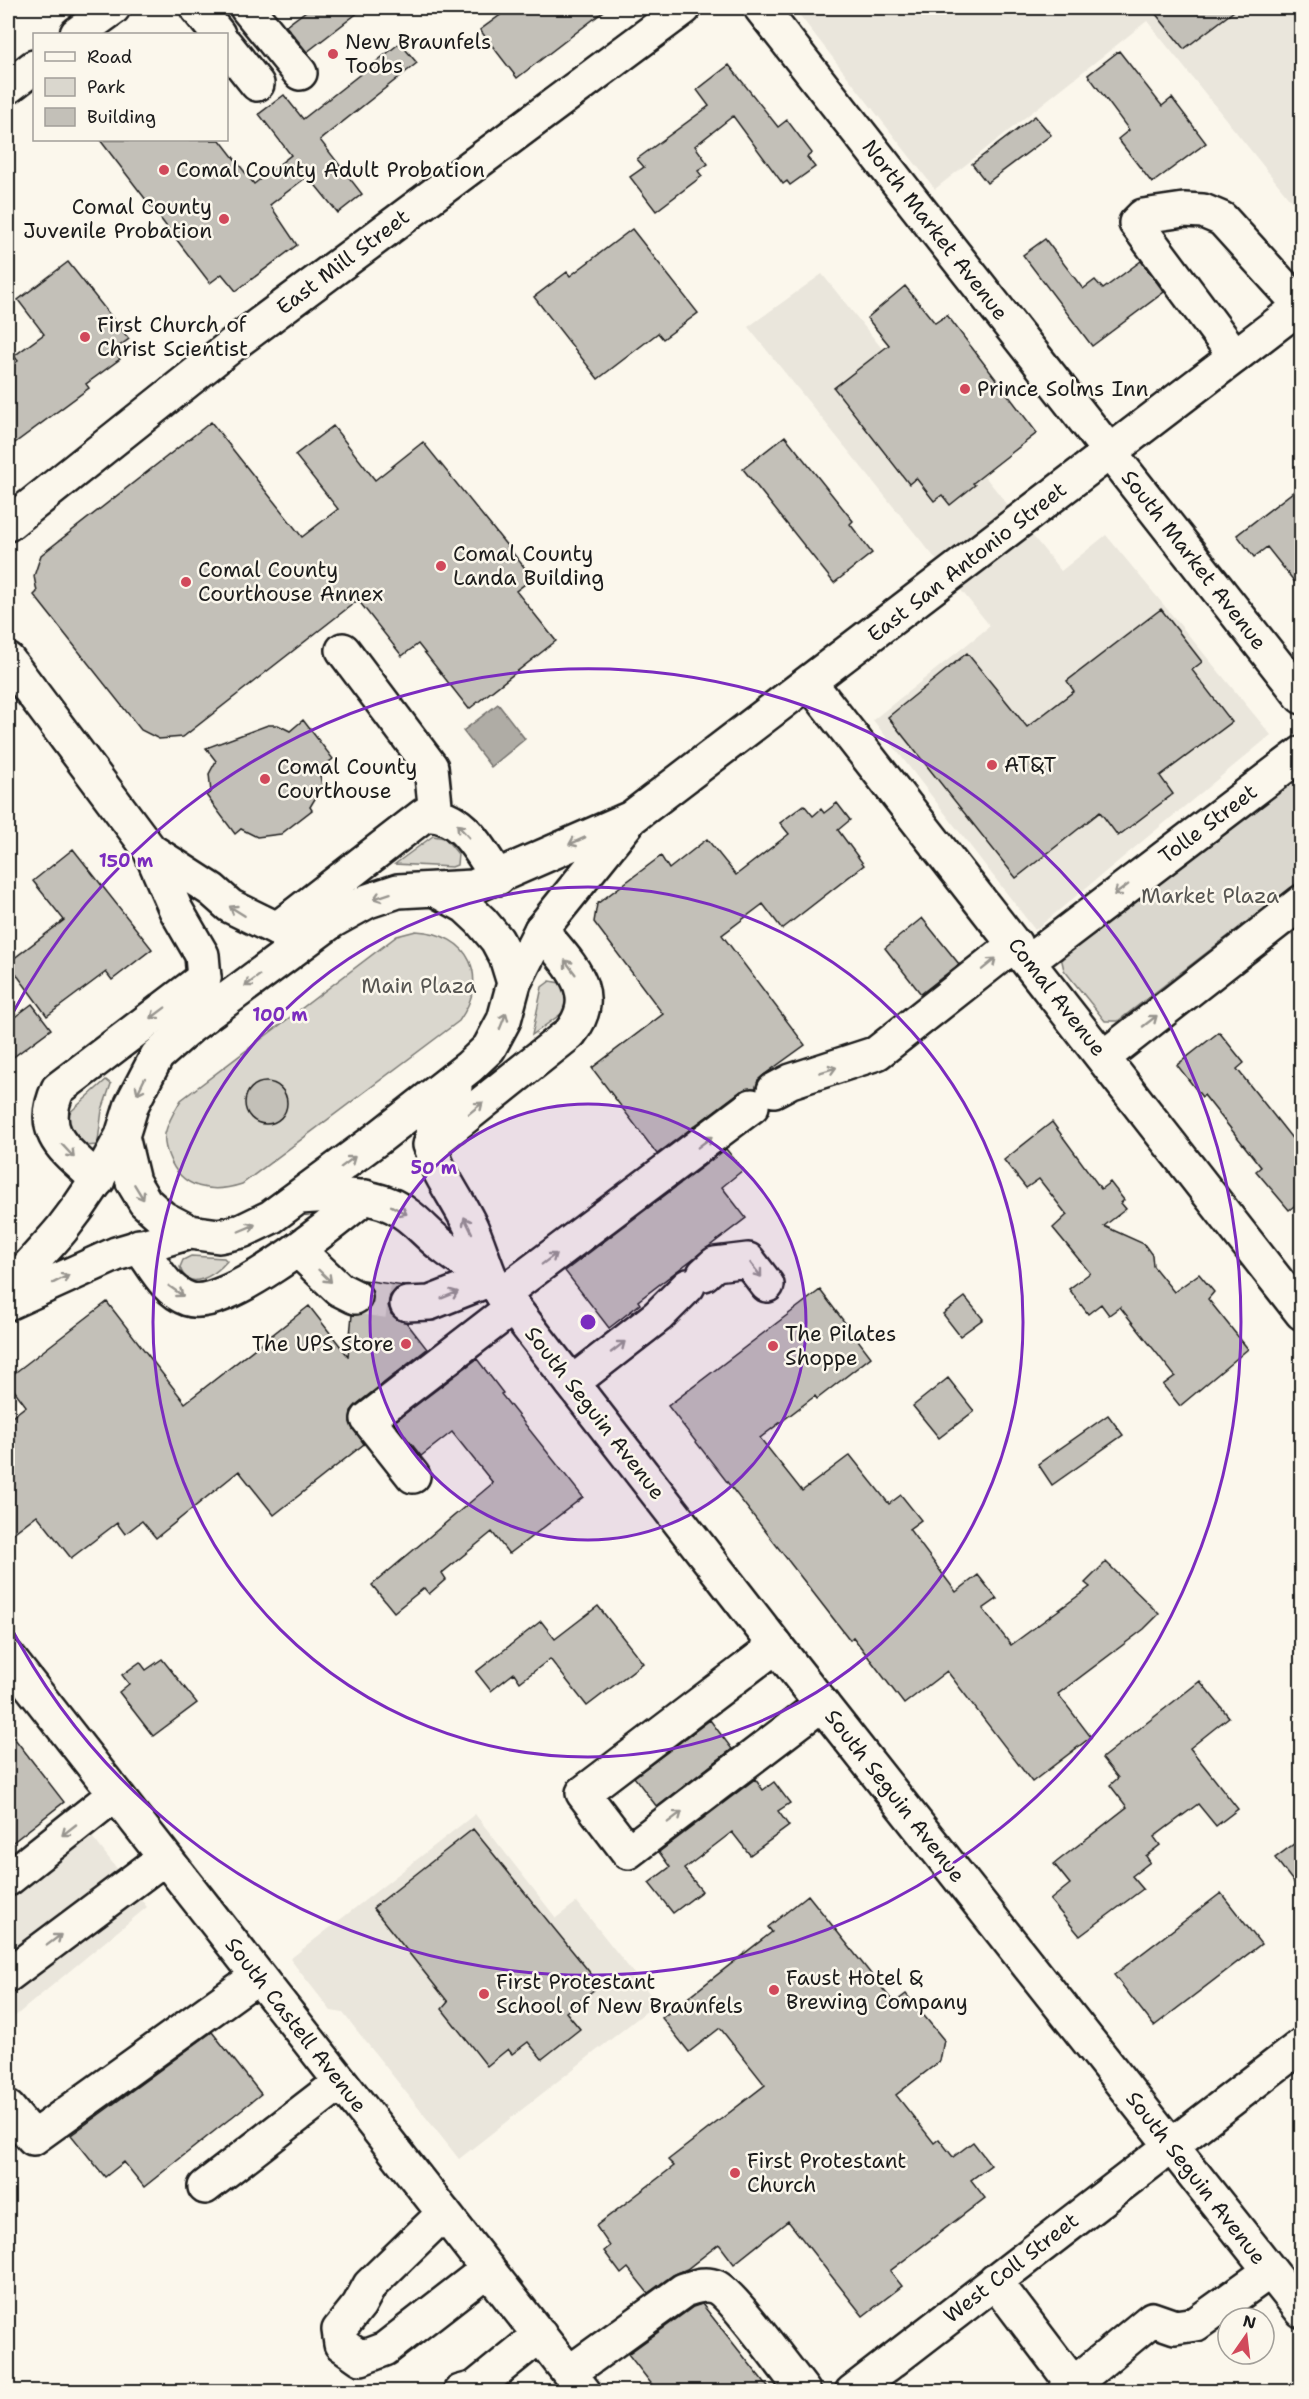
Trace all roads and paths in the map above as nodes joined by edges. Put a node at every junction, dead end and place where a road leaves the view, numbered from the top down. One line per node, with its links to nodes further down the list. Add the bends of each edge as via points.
1 (113, 8): 6 (street)
2 (197, 8): 7 (street)
3 (247, 8): 10 (street)
4 (684, 8): 16 (street, East Mill Street, via 245,336)
5 (761, 8): 15 (street, North Market Avenue)
6 (78, 33)
7 (217, 33)
8 (228, 48): 11 (street)
9 (33, 68): 12 (street)
10 (300, 73)
11 (257, 84)
12 (8, 87)
13 (1301, 306): 14 (street, East San Antonio Street); 14 (street, via 1222,219 1203,211 1184,210 1143,216 1136,223)
14 (1235, 356): 15 (street, East San Antonio Street)
15 (1110, 452): 19 (street, East San Antonio Street); 20 (street, South Market Avenue)
16 (8, 524)
17 (343, 650): 22 (street, via 431,767)
18 (8, 660): 24 (street)
19 (810, 683): 23 (street, East San Antonio Street); 31 (street, Comal Avenue)
20 (1302, 697)
21 (1302, 753): 31 (street, Tolle Street, one-way to 31)
22 (436, 814): 25 (street, one-way to 22, via 467,834 449,818); 29 (street, via 413,821)
23 (631, 818): 25 (street, East San Antonio Street, one-way to 25); 30 (street, East San Antonio Street)
24 (150, 850): 29 (street, one-way to 24, via 230,906); 32 (street, via 176,910 202,955)
25 (498, 878): 26 (street, East San Antonio Street, via 473,887)
26 (436, 890): 28 (street, one-way to 28, via 398,891 368,901); 33 (street, via 465,906 497,940)
27 (1302, 902): 35 (street, one-way to 27)
28 (332, 921): 29 (street, via 298,930); 34 (street, one-way to 34)
29 (277, 930)
30 (541, 930): 33 (street, East San Antonio Street); 38 (street, one-way to 30, via 578,1024 585,1005 580,983)
31 (1022, 953): 35 (street, Comal Avenue); 47 (street, Tolle Street, one-way to 31, via 763,1098 791,1081 877,1053)
32 (204, 978): 34 (street); 39 (street, one-way to 39, via 58,1089 49,1109 51,1127 64,1148)
33 (514, 983): 36 (street, one-way to 33, via 489,1047 504,1020)
34 (191, 1026): 37 (street, one-way to 37, via 157,1056 132,1104)
35 (1104, 1057): 51 (street, Comal Avenue)
36 (469, 1067): 38 (street, via 432,1123); 40 (street, one-way to 36)
37 (122, 1136): 39 (street); 42 (street, one-way to 42, via 133,1182 145,1202 163,1218)
38 (430, 1145): 47 (street, South Seguin Avenue, one-way to 38, via 469,1223 447,1189)
39 (98, 1180): 46 (street)
40 (301, 1197): 41 (street, South Seguin Avenue); 42 (street, one-way to 40, via 219,1236 242,1231)
41 (365, 1197): 44 (street); 47 (street, South Seguin Avenue, one-way to 47, via 411,1216)
42 (190, 1232): 43 (street)
43 (139, 1245): 44 (street, one-way to 44, via 169,1287 188,1299 206,1301); 49 (street, one-way to 43)
44 (298, 1250): 48 (street, one-way to 48, via 339,1289)
45 (767, 1285): 52 (street, one-way to 45, via 658,1316 715,1264 748,1260)
46 (8, 1292)
47 (502, 1293): 50 (street, one-way to 47); 52 (street, South Seguin Avenue); 53 (street, via 368,1419)
48 (355, 1297)
49 (8, 1303)
50 (407, 1304)
51 (1300, 1309)
52 (572, 1383): 54 (street, South Seguin Avenue)
53 (413, 1476)
54 (776, 1646): 56 (street, South Seguin Avenue); 56 (street, one-way to 56, via 583,1793 628,1852)
55 (8, 1658): 57 (street, South Castell Avenue)
56 (822, 1704): 65 (street, South Seguin Avenue)
57 (115, 1794): 58 (street, South Castell Avenue); 59 (street, one-way to 59)
58 (164, 1858): 60 (street, one-way to 58); 61 (street, South Castell Avenue)
59 (8, 1878)
60 (8, 1975)
61 (258, 1976): 63 (street, South Castell Avenue); 64 (street, via 33,2138)
62 (1302, 2045): 65 (street, West Coll Street)
63 (341, 2082): 66 (street); 67 (street, South Castell Avenue)
64 (8, 2108)
65 (1171, 2145): 69 (street, South Seguin Avenue); 70 (street, West Coll Street)
66 (205, 2187)
67 (444, 2213): 68 (street, South Castell Avenue); 68 (street, via 370,2285 339,2330 341,2344 361,2358 385,2349)
68 (488, 2269): 72 (street, South Castell Avenue)
69 (1270, 2271): 71 (street, South Seguin Avenue); 74 (street, via 1196,2324 1175,2327 1152,2319)
70 (995, 2281): 74 (street); 77 (street, West Coll Street)
71 (1302, 2311)
72 (540, 2336): 73 (street, South Castell Avenue); 75 (street, via 475,2388)
73 (577, 2382): 76 (street, via 684,2290 699,2285 716,2287 736,2306)
74 (1069, 2388)
75 (460, 2391)
76 (804, 2391)
77 (854, 2391)

